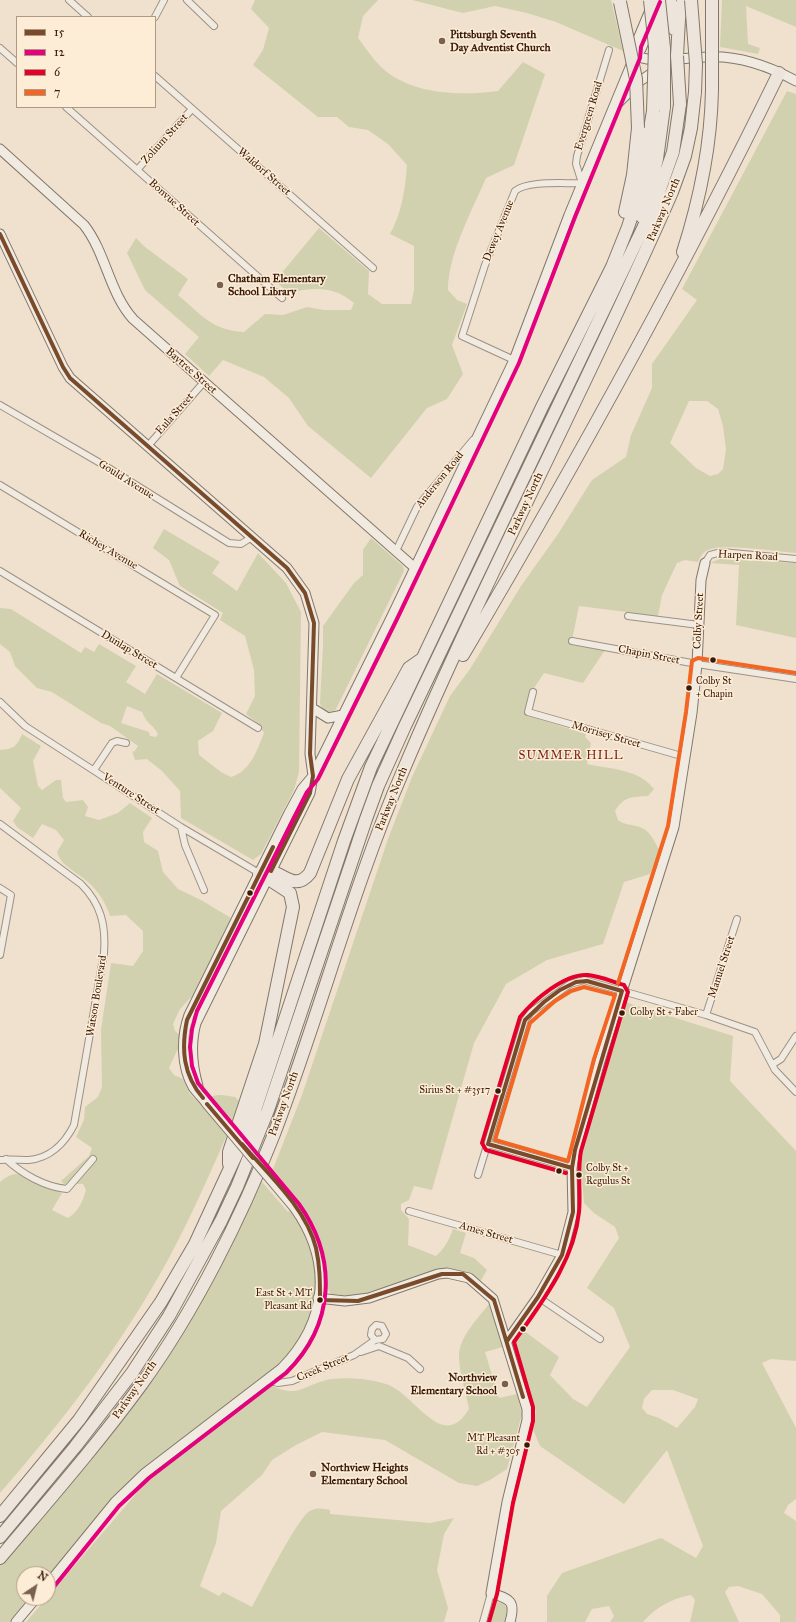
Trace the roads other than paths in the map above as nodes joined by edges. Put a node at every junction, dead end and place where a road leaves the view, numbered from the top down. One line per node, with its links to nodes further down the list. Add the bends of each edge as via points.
1 (69, 0): 12 (street)
2 (164, 0): 13 (street)
3 (187, 0): 14 (street)
4 (650, 0): 26 (highway, bridge)
5 (654, 0): 17 (street, via 635,46)
6 (660, 0): 17 (street, via 642,49); 26 (highway, bridge, via 664,48)
7 (670, 0): 18 (highway)
8 (683, 0): 18 (highway, via 679,24)
9 (691, 0): 58 (highway, Parkway North, bridge, via 696,64 695,92 685,156 672,192)
10 (712, 0): 34 (highway, bridge, via 712,90 708,149 701,189)
11 (619, 1): 31 (highway, bridge, via 636,79 638,128 631,191 616,237)
12 (87, 16)
13 (156, 16)
14 (214, 26)
15 (0, 48): 19 (street)
16 (609, 50): 29 (street, Evergreen Road, via 576,160)
17 (635, 56): 18 (street, Evergreen Road, via 656,61); 24 (street, Evergreen Road)
18 (682, 57): 20 (street, Evergreen Road, via 729,58 758,64); 24 (street, Evergreen Road, via 646,76); 33 (highway, bridge, via 676,138 664,180)
19 (16, 62)
20 (779, 73): 22 (street, Evergreen Road); 34 (highway)
21 (156, 77): 25 (street, Waldorf Street)
22 (796, 81)
23 (67, 108): 28 (street, Bonvue Street)
24 (614, 108): 29 (street, Evergreen Road)
25 (192, 109): 28 (street, Zolium Street); 32 (street, Waldorf Street)
26 (658, 109): 31 (highway, via 639,194); 33 (highway, via 657,159 650,189 632,246)
27 (0, 149): 37 (street, Baytree Street, via 81,221 91,234 119,299 129,314)
28 (137, 170): 35 (street, Bonvue Street)
29 (582, 183): 36 (street, Evergreen Road); 36 (street, Dewey Avenue, via 530,185 515,191 485,265 462,336)
30 (0, 234): 40 (street, via 66,373 79,388)
31 (612, 267): 51 (highway, via 542,407)
32 (373, 268)
33 (613, 288): 96 (highway, via 386,768 366,819 268,1110 221,1221 169,1316 132,1372 75,1447)
34 (668, 291): 58 (highway, via 508,579)
35 (282, 298)
36 (514, 360): 39 (street, Evergreen Road)
37 (204, 382): 40 (street, Eula Street); 43 (street, Baytree Street)
38 (0, 405): 42 (street, Gould Avenue, via 107,467 229,543 242,544)
39 (479, 433): 43 (street, Anderson Road, via 417,507); 46 (street, Evergreen Road)
40 (147, 447): 42 (street)
41 (0, 485): 53 (street, Richey Avenue, via 215,616)
42 (252, 538): 57 (street, via 291,573 311,607 315,631)
43 (396, 551): 46 (street, Baytree Street)
44 (796, 559): 45 (street, Harpen Road, via 722,552 710,555)
45 (705, 563): 49 (street, Colby Street, via 701,580)
46 (415, 568): 59 (street, Evergreen Road)
47 (0, 571): 53 (street, Dunlap Street)
48 (628, 616): 49 (street)
49 (699, 625): 52 (street, Colby Street)
50 (572, 640): 52 (street, Chapin Street)
51 (425, 657): 67 (highway, via 409,668 348,779 310,873 303,880 294,882); 83 (highway, via 387,733 358,801 250,1125)
52 (698, 664): 54 (street, Chapin Street); 62 (street, Colby Street)
53 (176, 678): 60 (street, Dunlap Street)
54 (796, 679)
55 (533, 692): 62 (street, Morrisey Street, via 528,712)
56 (0, 702): 63 (street, Venture Street, via 21,723)
57 (312, 708): 59 (street, via 328,718); 64 (street, via 310,754)
58 (430, 711): 97 (highway, Parkway North, via 382,821 273,1135 212,1267 180,1324 143,1381 101,1437)
59 (343, 715): 64 (street, Evergreen Road)
60 (258, 728)
61 (126, 744): 63 (street, via 117,741 112,743)
62 (685, 757): 74 (street, Colby Street, via 674,827)
63 (94, 770): 66 (street, Venture Street)
64 (313, 776): 67 (street, via 310,793)
65 (0, 824): 81 (street, Watson Boulevard, via 81,884 100,910 105,936 74,1125 64,1142 47,1155 28,1160)
66 (181, 827): 67 (street, Venture Street); 69 (street, via 185,845)
67 (266, 874): 83 (highway, via 290,893 293,907 265,1044 229,1152); 88 (street, bridge, via 196,1023 192,1039 192,1059 205,1101 304,1221 316,1248 320,1270)
68 (0, 888): 70 (street, via 11,895)
69 (204, 890)
70 (7, 918): 72 (street); 73 (street)
71 (737, 919): 75 (street, Manuel Street)
72 (0, 920)
73 (0, 955)
74 (622, 991): 75 (street); 79 (street, via 584,980 570,984 531,1012 525,1020); 82 (street, Colby Street)
75 (706, 1016): 77 (street, via 755,1032)
76 (796, 1036): 77 (street, via 781,1059)
77 (773, 1064): 78 (street)
78 (796, 1092)
79 (488, 1144): 82 (street); 84 (street)
80 (93, 1158): 81 (street, via 67,1189 54,1188 17,1170)
81 (3, 1160)
82 (572, 1168): 86 (street, Colby Street, via 573,1212)
83 (228, 1173): 95 (highway, via 195,1244 161,1302 79,1420)
84 (478, 1175)
85 (409, 1211): 86 (street, Ames Street)
86 (562, 1255): 87 (street, Colby Street)
87 (538, 1297): 89 (street); 91 (street, Colby Street)
88 (318, 1298): 91 (street, via 345,1301 369,1298 438,1274 459,1275 469,1278 493,1299); 94 (street, via 315,1317 308,1334 296,1353)
89 (600, 1339)
90 (375, 1340): 92 (street, Creek Street)
91 (507, 1341): 99 (street, via 527,1420 506,1502)
92 (354, 1355): 93 (street, via 379,1346 408,1358); 94 (street, Creek Street, via 292,1381 278,1383)
93 (420, 1369)
94 (267, 1380): 98 (street, via 145,1473 115,1502)
95 (0, 1516)
96 (0, 1537)
97 (0, 1558)
98 (56, 1574)
99 (491, 1592): 102 (street); 103 (street, via 508,1598 512,1604)
100 (29, 1606): 101 (street)
101 (16, 1622)
102 (485, 1622)
103 (510, 1622)

